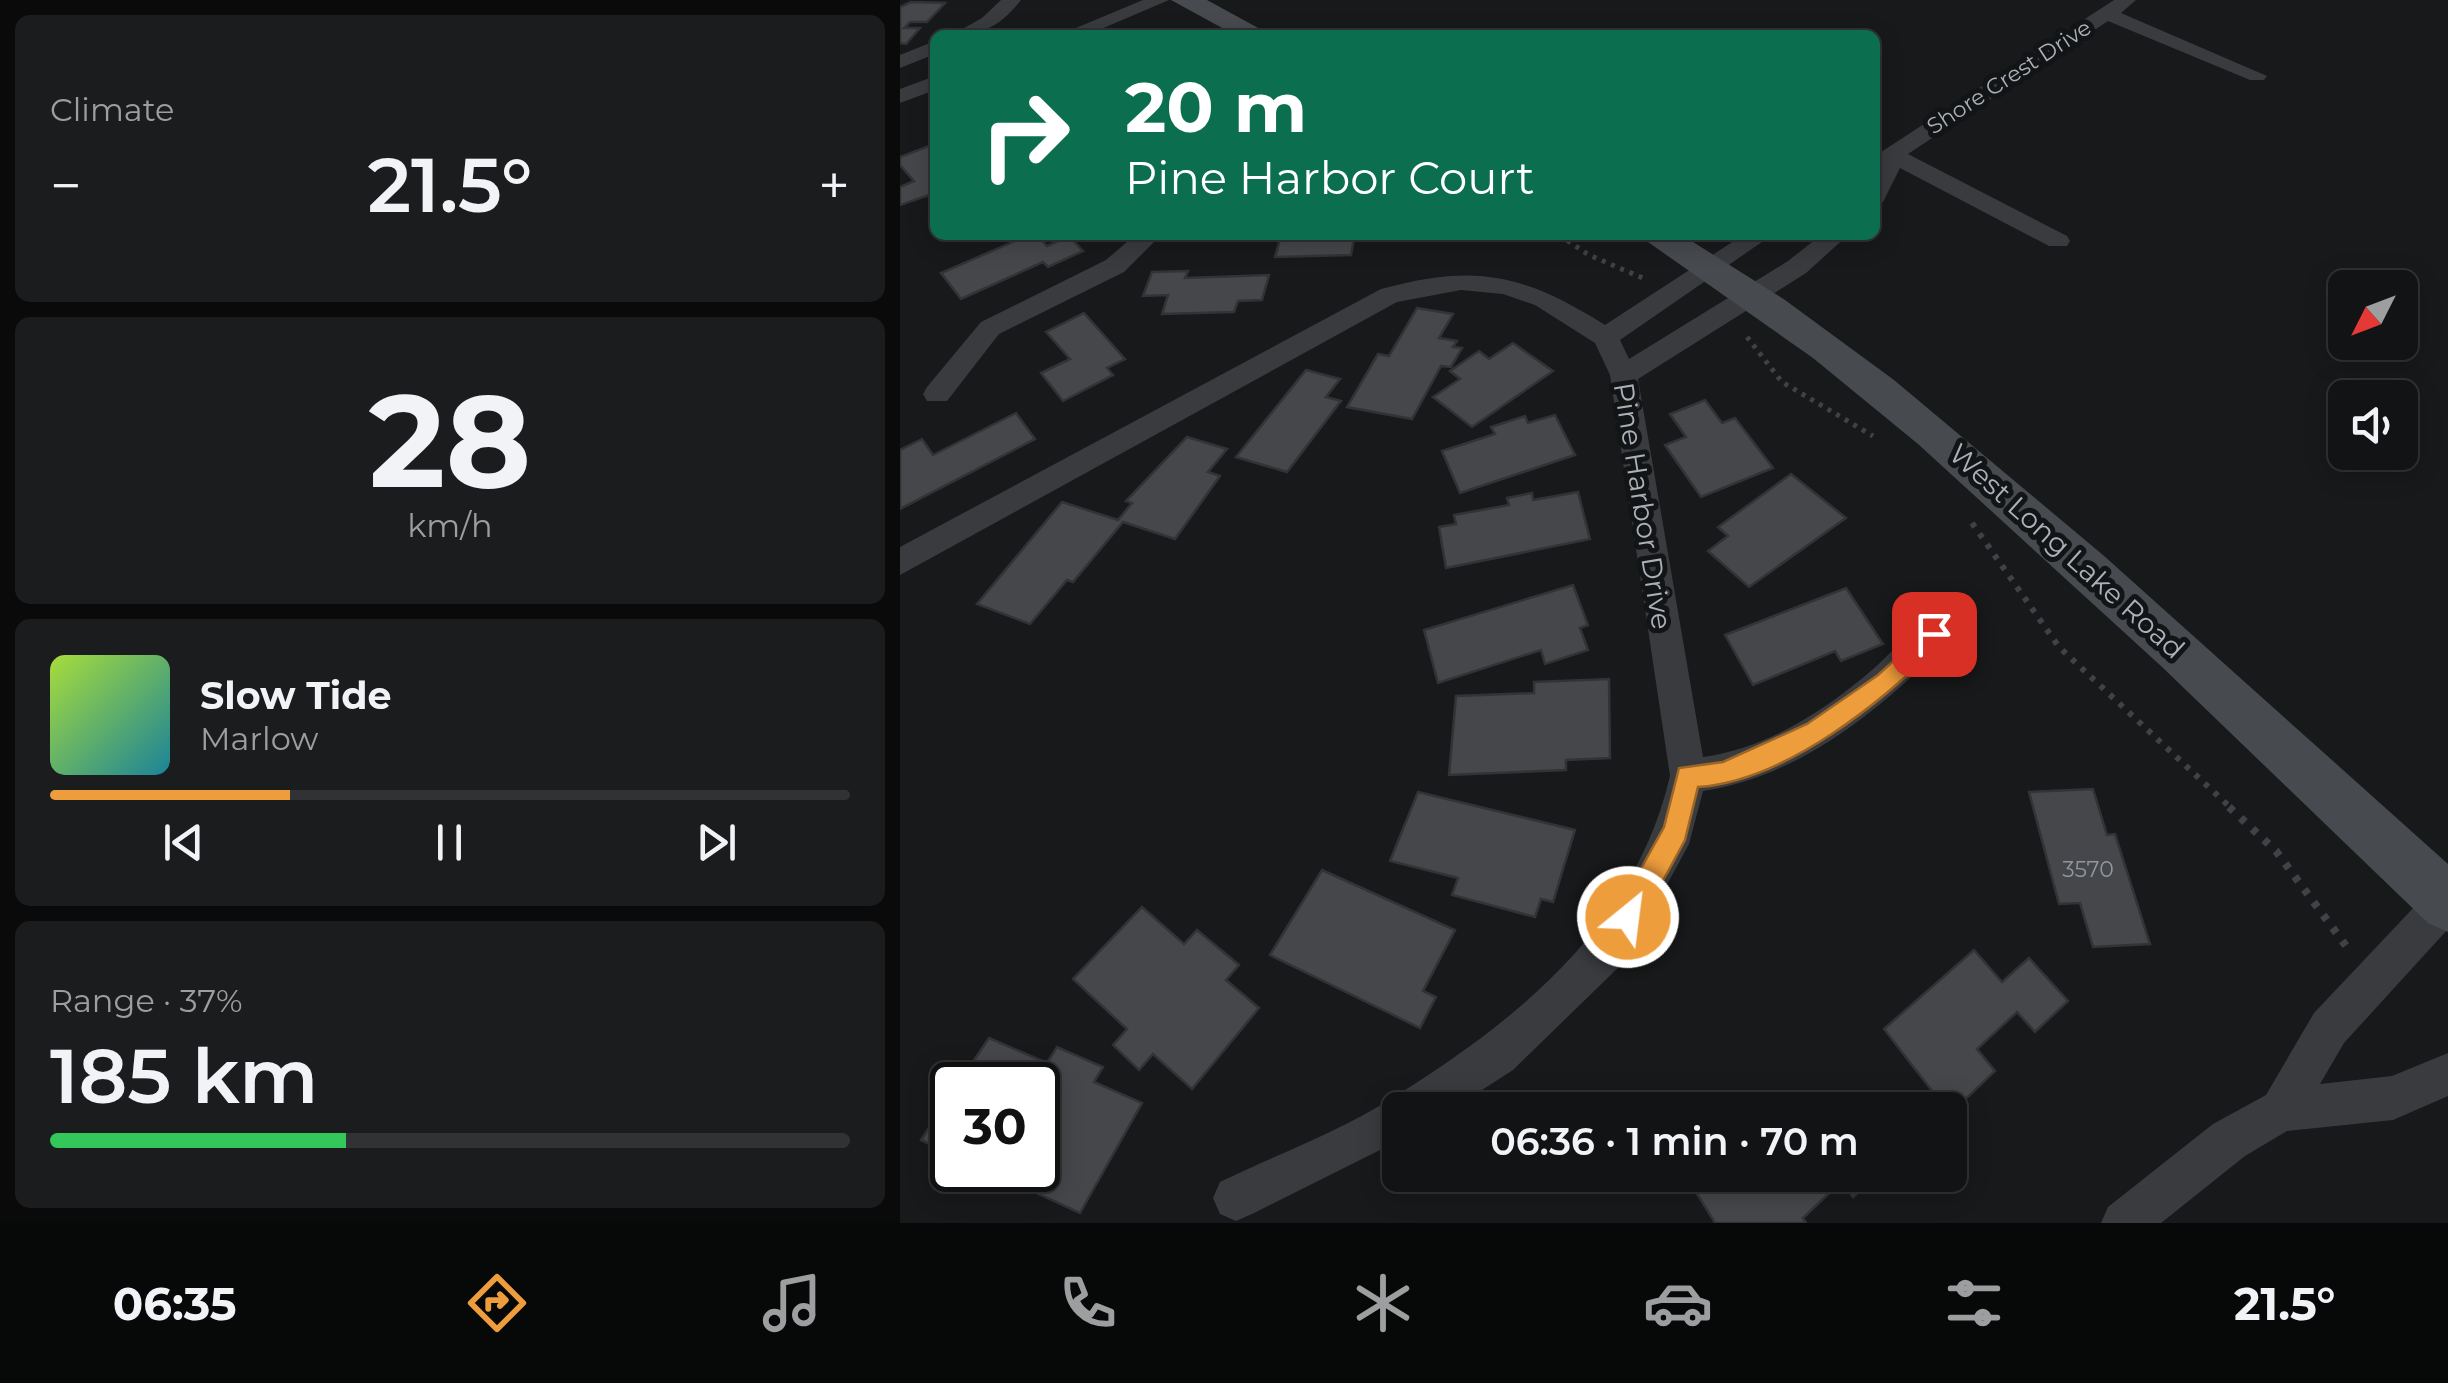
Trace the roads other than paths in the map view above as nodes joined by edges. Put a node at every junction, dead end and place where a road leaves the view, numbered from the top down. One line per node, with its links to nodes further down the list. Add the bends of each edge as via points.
1 (1012, 0): 6 (street)
2 (1160, 0): 7 (street)
3 (1185, 0): 8 (main road)
4 (2127, 0): 5 (street, Shore Crest Drive)
5 (2107, 14): 11 (street); 14 (street, Shore Crest Drive)
6 (972, 30)
7 (1086, 30)
8 (1247, 30)
9 (930, 49): 10 (street)
10 (900, 62)
11 (2257, 76)
12 (930, 84): 13 (street)
13 (900, 97)
14 (1884, 161): 19 (street)
15 (1144, 240): 24 (street, via 1115,266 990,328)
16 (1665, 240): 20 (main road, West Long Lake Road)
17 (1752, 240): 20 (street)
18 (1829, 240): 21 (street)
19 (2058, 240)
20 (1710, 266): 21 (main road, West Long Lake Road); 22 (street)
21 (1736, 306): 23 (street); 28 (main road, West Long Lake Road, via 1925,424 2334,790)
22 (1604, 337): 23 (street, Pine Harbor Drive); 25 (street, via 1544,300 1506,286 1461,282 1390,295)
23 (1624, 375): 27 (street, Pine Harbor Drive)
24 (937, 394)
25 (900, 562)
26 (1934, 634): 27 (street, via 1886,682 1816,732 1725,774)
27 (1688, 776): 30 (street, Pine Harbor Drive, via 1676,831 1612,946 1498,1055)
28 (2448, 901): 31 (street, via 2329,1028)
29 (2448, 1074): 31 (street, via 2392,1098)
30 (1440, 1092)
31 (2281, 1110): 34 (street, via 2229,1140)
32 (1382, 1126): 33 (street)
33 (1236, 1198)
34 (2124, 1223)

